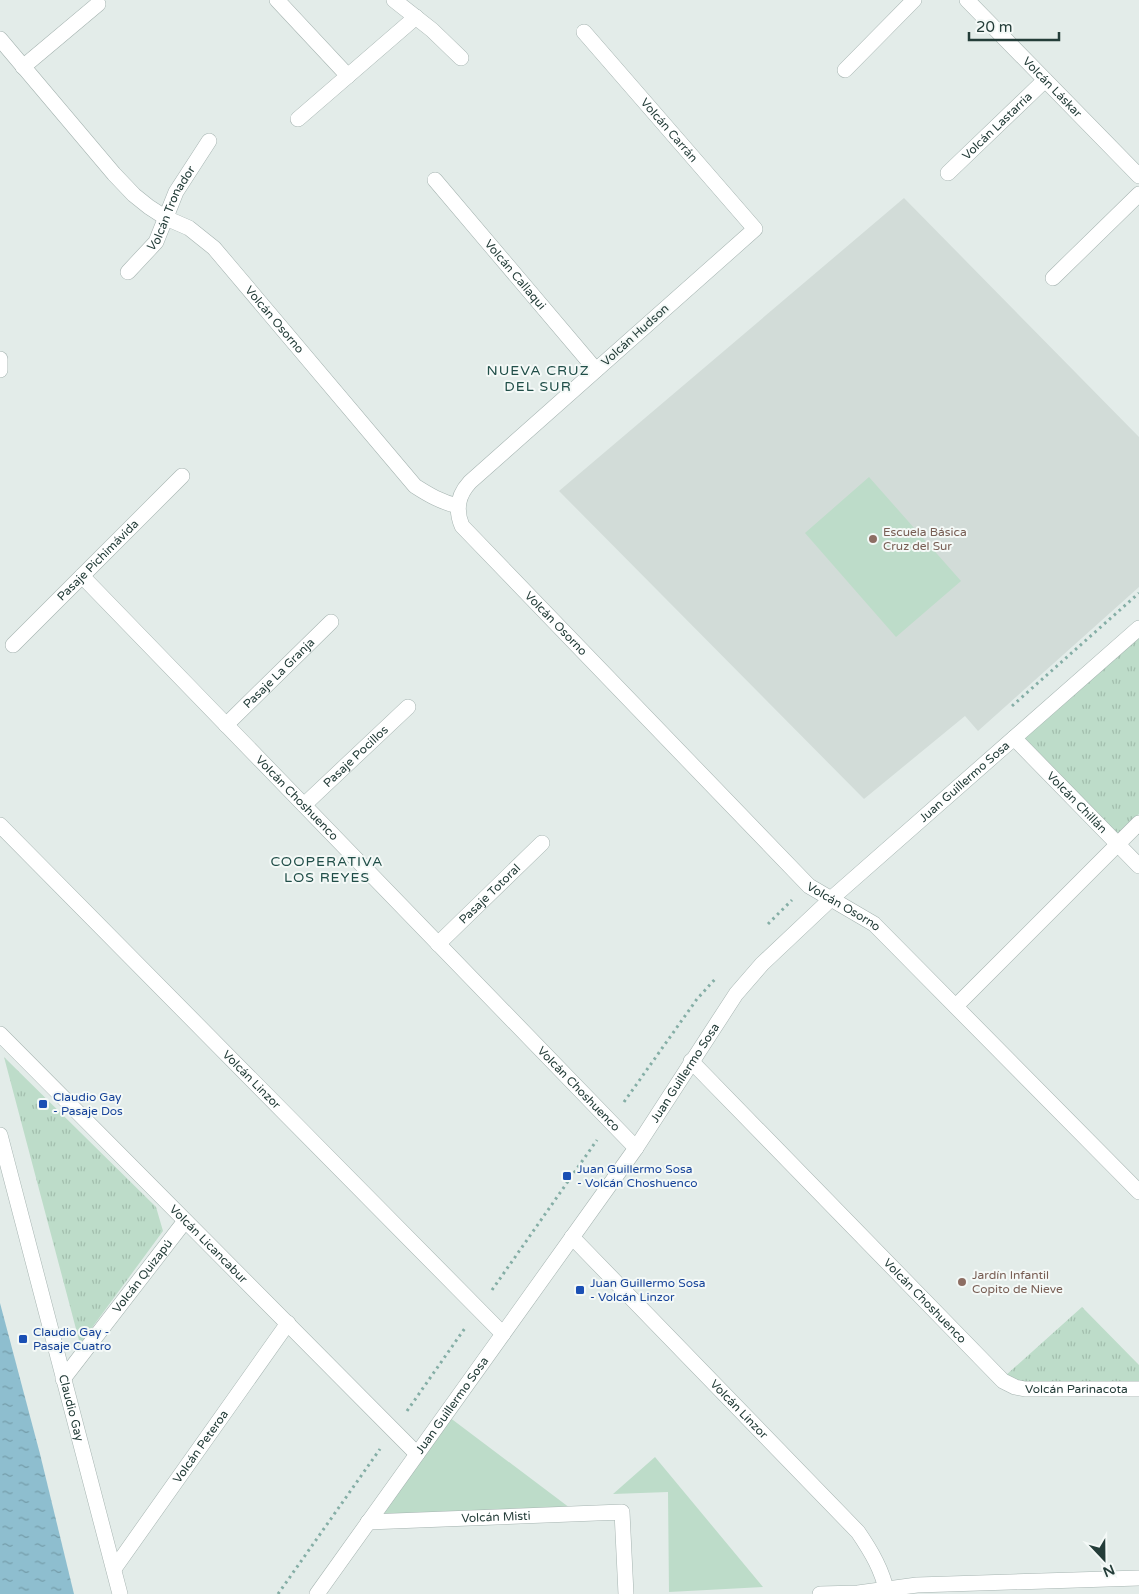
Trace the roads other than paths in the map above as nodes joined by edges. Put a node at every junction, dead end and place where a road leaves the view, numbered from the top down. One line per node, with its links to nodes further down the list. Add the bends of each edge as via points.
1 (276, 0): 12 (street)
2 (394, 0): 6 (street)
3 (914, 0): 11 (street)
4 (967, 0): 13 (street, Volcán Láskar)
5 (98, 4): 10 (street)
6 (416, 17): 9 (street); 12 (street)
7 (584, 32): 21 (street, Volcán Carrán)
8 (0, 39): 10 (street, Volcán Osorno)
9 (461, 58)
10 (23, 67): 20 (street, Volcán Osorno, via 114,174 134,195)
11 (845, 70)
12 (348, 76): 14 (street)
13 (1045, 80): 16 (street, Volcán Lastarria); 17 (street, Volcán Láskar)
14 (298, 119)
15 (209, 141): 20 (street, Volcán Tronador, via 176,192)
16 (948, 172)
17 (1139, 176)
18 (435, 180): 24 (street, Volcán Callaqui)
19 (1139, 194): 23 (street)
20 (166, 218): 22 (street, Volcán Tronador, via 156,242); 26 (street, Volcán Osorno, via 189,228 214,248 416,486 444,503)
21 (755, 229): 24 (street, Volcán Hudson)
22 (128, 272)
23 (1053, 278)
24 (596, 370): 26 (street, Volcán Hudson, via 470,482)
25 (182, 476): 27 (street, Pasaje Pichimávida)
26 (458, 506): 40 (street, Volcán Osorno, via 458,517 468,534 809,886)
27 (82, 576): 30 (street, Pasaje Pichimávida); 32 (street, Volcán Choshuenco)
28 (331, 622): 32 (street, Pasaje La Granja)
29 (1139, 628): 33 (street, Juan Guillermo Sosa)
30 (13, 645)
31 (408, 707): 34 (street, Pasaje Pocillos)
32 (226, 725): 34 (street, Volcán Choshuenco)
33 (1014, 738): 38 (street, Volcán Chillán); 40 (street, Juan Guillermo Sosa)
34 (304, 805): 41 (street, Volcán Choshuenco)
35 (1139, 822): 38 (street)
36 (0, 825): 51 (street, Volcán Linzor)
37 (542, 843): 41 (street, Pasaje Totoral)
38 (1117, 844): 39 (street, Volcán Chillán); 42 (street)
39 (1139, 866)
40 (832, 898): 42 (street, Volcán Osorno, via 874,924); 44 (street, Juan Guillermo Sosa, via 762,964 736,994)
41 (438, 944): 46 (street, Volcán Choshuenco)
42 (956, 1006): 47 (street, Volcán Osorno)
43 (0, 1034): 48 (street, Volcán Licancabur)
44 (692, 1062): 46 (street, Juan Guillermo Sosa); 53 (street, Volcán Choshuenco, via 993,1372)
45 (0, 1135): 52 (street, Claudio Gay)
46 (636, 1148): 49 (street, Juan Guillermo Sosa)
47 (1139, 1192)
48 (185, 1221): 50 (street, Volcán Licancabur); 52 (street, Volcán Quizapú)
49 (572, 1238): 51 (street, Juan Guillermo Sosa); 59 (street, Volcán Linzor, via 858,1532 876,1561)
50 (288, 1323): 55 (street, Volcán Licancabur); 57 (street, Volcán Peteroa)
51 (503, 1334): 55 (street, Juan Guillermo Sosa)
52 (63, 1379): 57 (street, Claudio Gay)
53 (1015, 1386): 54 (street, Volcán Parinacota)
54 (1139, 1389)
55 (417, 1454): 56 (street, Juan Guillermo Sosa)
56 (368, 1522): 61 (street, Juan Guillermo Sosa); 62 (street, Volcán Misti, via 622,1512)
57 (114, 1569): 60 (street, Claudio Gay)
58 (1139, 1578): 59 (street, via 917,1585)
59 (886, 1591): 63 (street)
60 (120, 1594)
61 (317, 1594)
62 (626, 1594)
63 (820, 1594)

